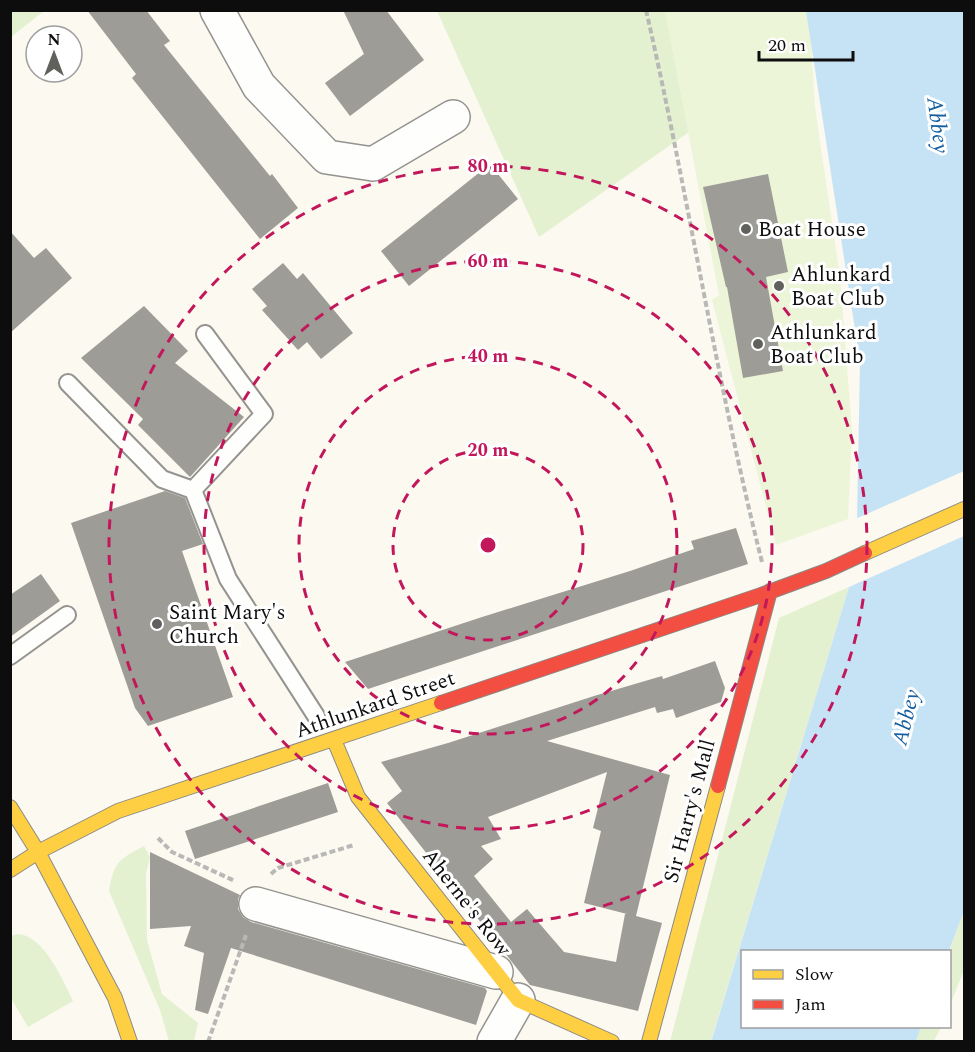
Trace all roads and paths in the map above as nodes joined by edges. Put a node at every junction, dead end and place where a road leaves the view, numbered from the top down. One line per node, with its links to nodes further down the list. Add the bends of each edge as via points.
1 (217, 10): 3 (street, via 259,86 327,157 374,164)
2 (646, 10): 8 (path)
3 (453, 117)
4 (205, 334): 6 (lane, via 264,414)
5 (68, 383): 6 (lane, via 162,478)
6 (193, 490): 11 (lane, via 228,579)
7 (964, 509): 8 (main road, Athlunkard Street, via 826,571)
8 (765, 593): 12 (main road, Athlunkard Street); 23 (main road, Sir Harry's Mall)
9 (67, 615): 10 (lane)
10 (10, 656)
11 (316, 716)
12 (334, 740): 15 (main road, Athlunkard Street, via 118,811); 18 (main road, Aherne's Row, via 358,797)
13 (10, 807): 15 (main road)
14 (158, 838): 17 (path, via 172,852)
15 (38, 852): 16 (main road, Athlunkard Street); 20 (main road, via 115,998)
16 (10, 870)
17 (248, 893): 18 (street)
18 (496, 972): 19 (main road, Aherne's Row)
19 (518, 1000): 21 (street); 22 (main road, Aherne's Row)
20 (130, 1041)
21 (494, 1041)
22 (612, 1041)
23 (649, 1041)

